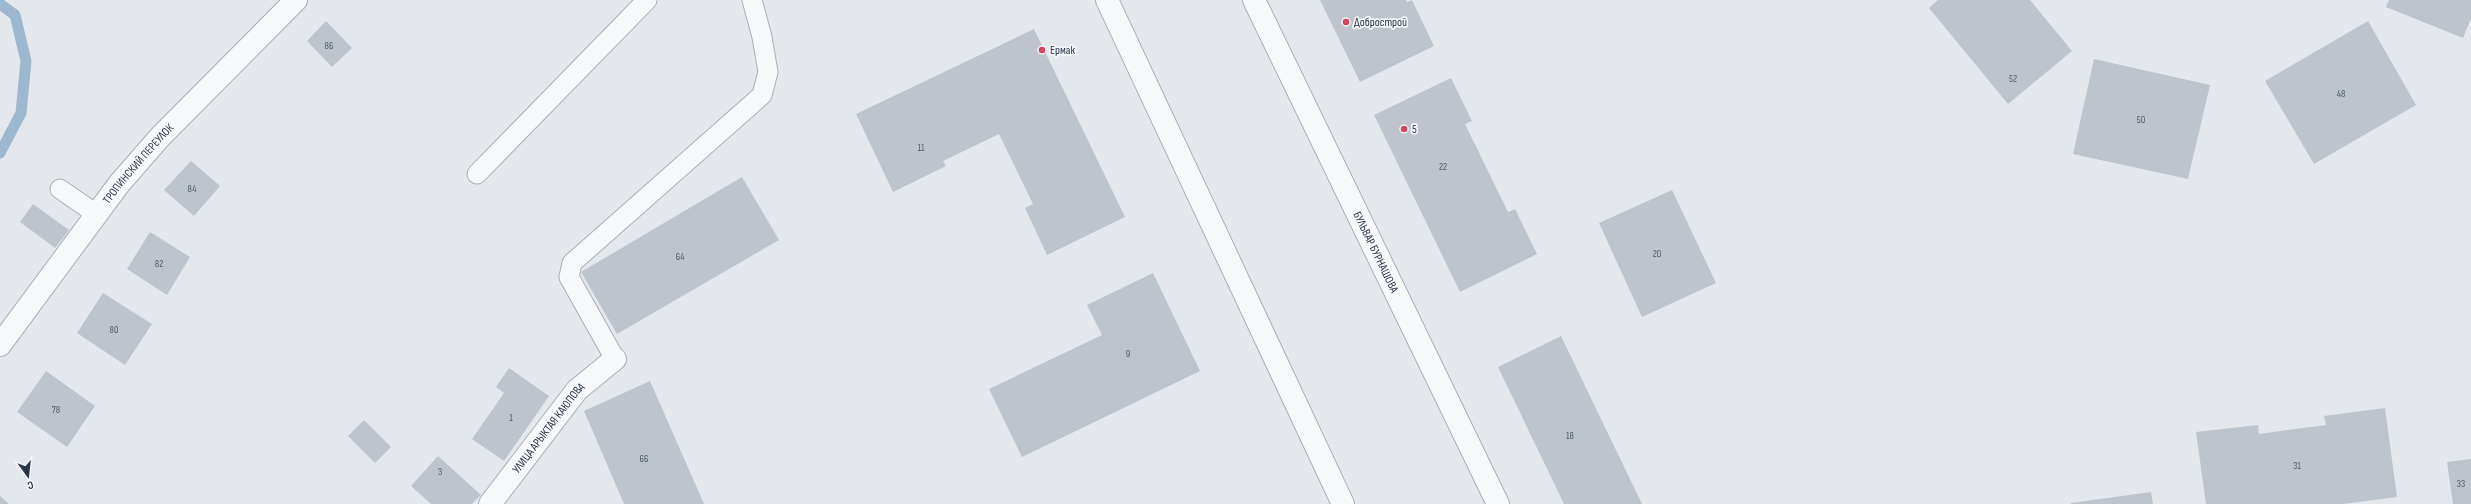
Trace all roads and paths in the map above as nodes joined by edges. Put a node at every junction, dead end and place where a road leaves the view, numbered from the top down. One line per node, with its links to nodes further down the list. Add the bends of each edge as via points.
1 (296, 0): 8 (street, ТРОПИНСКИЙ ПЕРЕУЛОК, via 160,137)
2 (647, 0): 6 (lane)
3 (752, 0): 10 (lane, via 768,72 762,95 572,263 569,277)
4 (1106, 0): 12 (street)
5 (1254, 0): 13 (street, БУЛЬВАР БУРНАШОВА)
6 (477, 174)
7 (60, 189): 8 (lane)
8 (96, 214): 9 (street, ТРОПИНСКИЙ ПЕРЕУЛОК)
9 (0, 345)
10 (616, 359): 11 (street, УЛИЦА АРЫКТАЯ КАЮПОВА, via 577,390)
11 (490, 504)
12 (1343, 504)
13 (1498, 504)

